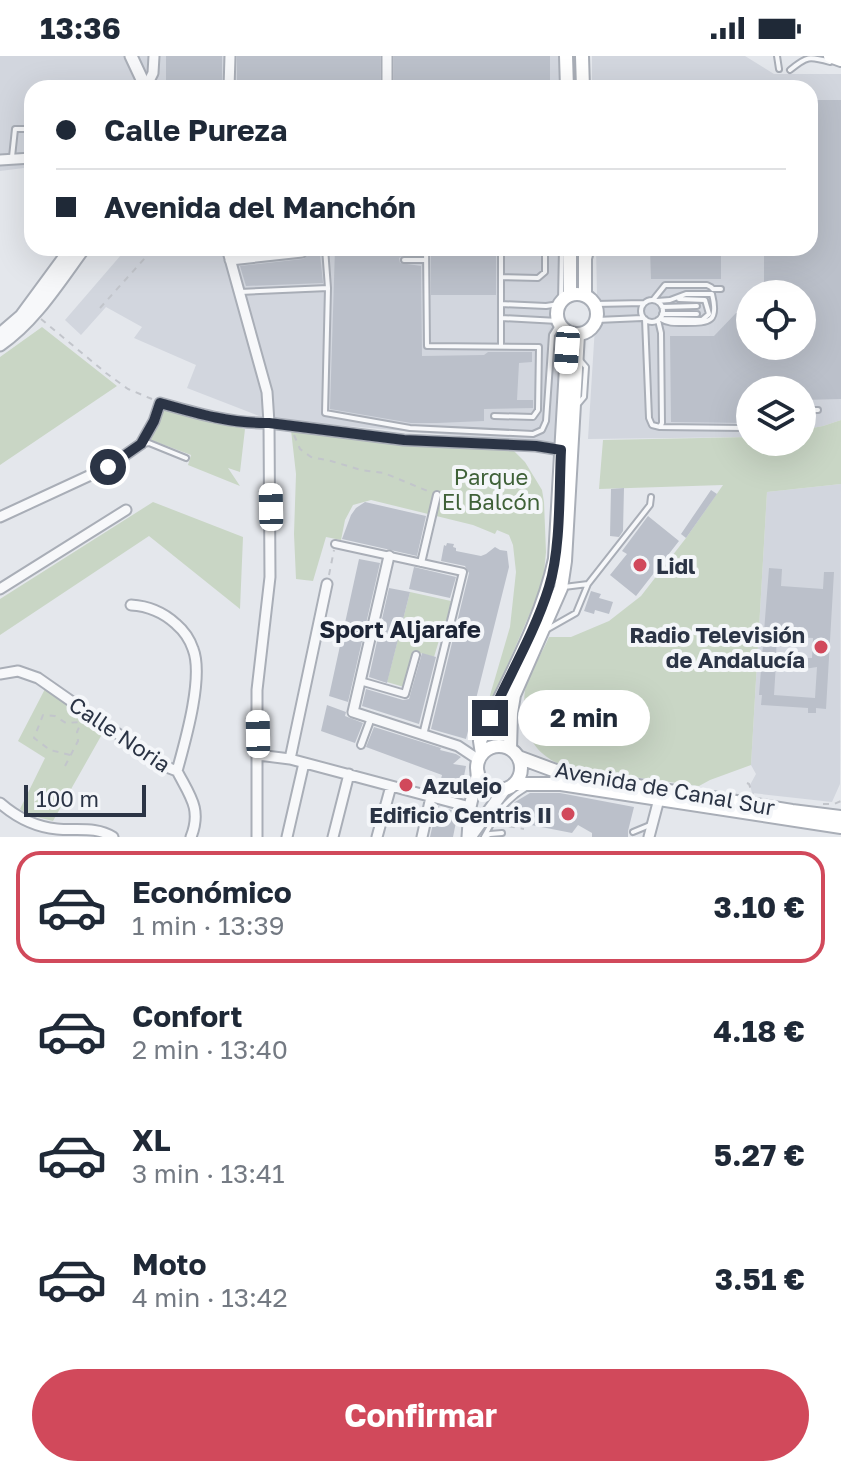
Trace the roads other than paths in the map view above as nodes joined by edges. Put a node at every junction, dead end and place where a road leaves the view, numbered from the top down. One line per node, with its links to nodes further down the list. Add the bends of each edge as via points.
1 (131, 56): 13 (street)
2 (154, 56): 14 (street)
3 (230, 56): 15 (street)
4 (387, 56): 16 (street)
5 (564, 56): 17 (main road)
6 (582, 56): 18 (main road)
7 (777, 56): 11 (lane)
8 (814, 56): 10 (lane); 12 (lane)
9 (830, 56): 10 (main road)
10 (841, 61)
11 (779, 69)
12 (790, 70)
13 (142, 80)
14 (150, 80)
15 (229, 80)
16 (387, 80)
17 (564, 80)
18 (583, 80)
19 (24, 129): 21 (lane, via 15,129)
20 (24, 158): 21 (street)
21 (12, 159): 22 (street)
22 (0, 160)
23 (65, 256): 63 (street, via 21,316)
24 (78, 256): 65 (street, via 34,314)
25 (229, 256): 36 (street)
26 (266, 256): 36 (street)
27 (325, 256): 37 (lane)
28 (426, 256): 39 (lane)
29 (501, 256): 41 (lane)
30 (545, 256): 41 (lane, via 545,272 538,278)
31 (562, 256): 47 (lane)
32 (569, 256): 47 (main road)
33 (585, 256): 40 (main road)
34 (590, 256): 40 (lane)
35 (335, 259): 37 (lane)
36 (230, 260): 44 (street)
37 (325, 260): 42 (lane)
38 (404, 260): 39 (lane)
39 (426, 260): 66 (lane, via 427,346)
40 (585, 273): 46 (main road)
41 (501, 277): 51 (lane)
42 (328, 288): 44 (lane); 69 (lane, via 325,413 410,428 533,434 542,430)
43 (721, 289): 45 (lane)
44 (240, 292): 71 (street, via 267,392)
45 (712, 292): 48 (lane); 49 (lane, via 707,285 665,285); 57 (lane, via 714,312 705,323 667,323)
46 (585, 295): 47 (main road); 52 (main road)
47 (563, 300): 51 (lane, via 546,306); 61 (main road, via 557,312)
48 (670, 300): 49 (lane); 57 (lane, via 705,300 709,314 702,320)
49 (655, 301): 50 (lane); 54 (lane)
50 (644, 303): 52 (lane); 59 (lane)
51 (501, 304): 56 (lane)
52 (595, 304): 60 (main road)
53 (697, 306): 54 (lane)
54 (662, 307): 57 (lane)
55 (697, 314): 57 (lane)
56 (501, 318): 61 (lane); 66 (lane)
57 (660, 318): 59 (lane); 72 (lane)
58 (632, 319): 59 (lane); 60 (lane); 62 (lane)
59 (644, 319): 62 (lane)
60 (597, 320): 61 (main road, via 590,330)
61 (565, 328): 64 (lane); 75 (main road); 86 (main road, via 578,357)
62 (645, 330): 72 (lane, via 649,418)
63 (0, 334)
64 (552, 339): 67 (lane); 69 (lane)
65 (0, 345)
66 (501, 346): 67 (lane)
67 (539, 347): 68 (lane)
68 (538, 410): 69 (lane); 70 (lane, via 533,417)
69 (547, 411)
70 (494, 416)
71 (269, 423): 74 (street, via 202,415 160,403); 75 (street, via 404,440); 97 (street, via 270,577 257,690)
72 (660, 427): 73 (lane)
73 (736, 428)
74 (141, 444): 76 (lane); 80 (street, via 108,467)
75 (561, 450): 99 (main road, via 549,587 480,741)
76 (186, 458)
77 (437, 495): 83 (street)
78 (651, 497): 85 (lane)
79 (126, 510): 87 (street)
80 (0, 517)
81 (335, 544): 82 (street)
82 (389, 556): 83 (street); 92 (street)
83 (421, 563): 94 (street, via 463,572)
84 (327, 584): 98 (street)
85 (588, 584): 86 (lane); 89 (lane, via 576,613)
86 (561, 588): 89 (main road)
87 (0, 589)
88 (131, 605): 101 (street, via 151,608 173,621 194,650 194,693)
89 (544, 631): 96 (main road, via 514,695)
90 (416, 655): 92 (street, via 405,694)
91 (0, 674): 101 (street, Calle Noria, via 18,671 38,678)
92 (360, 681): 93 (street, via 353,712)
93 (371, 718): 94 (street); 95 (street)
94 (423, 735): 99 (street, via 458,746)
95 (361, 745)
96 (514, 753): 99 (main road, via 498,746 487,749); 105 (main road, via 520,775); 113 (main road, Avenida de Canal Sur, via 564,774)
97 (258, 755): 98 (street); 120 (street)
98 (290, 759): 100 (street)
99 (479, 762): 105 (main road, via 482,782 498,790); 110 (street)
100 (304, 763): 102 (street); 121 (street)
101 (177, 771): 119 (street, Calle Noria, via 196,809)
102 (349, 774): 104 (street); 122 (street)
103 (537, 784): 105 (main road, Avenida de Canal Sur); 107 (main road, Avenida de Canal Sur); 112 (lane, via 514,795)
104 (391, 786): 106 (street); 123 (street)
105 (510, 786): 112 (street)
106 (431, 797): 110 (street); 124 (street)
107 (659, 799): 113 (main road, Avenida de Canal Sur); 114 (street)
108 (0, 803): 118 (street, via 32,823)
109 (841, 803): 113 (main road, via 835,812)
110 (470, 807): 125 (street)
111 (841, 817): 113 (main road)
112 (490, 818): 125 (street); 126 (lane); 126 (lane); 126 (lane, via 494,831 502,833)
113 (812, 819): 115 (main road); 117 (main road)
114 (652, 825): 116 (lane); 127 (street)
115 (841, 827)
116 (633, 832)
117 (841, 835)
118 (113, 837)
119 (191, 837)
120 (257, 837)
121 (287, 837)
122 (333, 837)
123 (377, 837)
124 (422, 837)
125 (469, 837)
126 (484, 837)
127 (649, 837)

